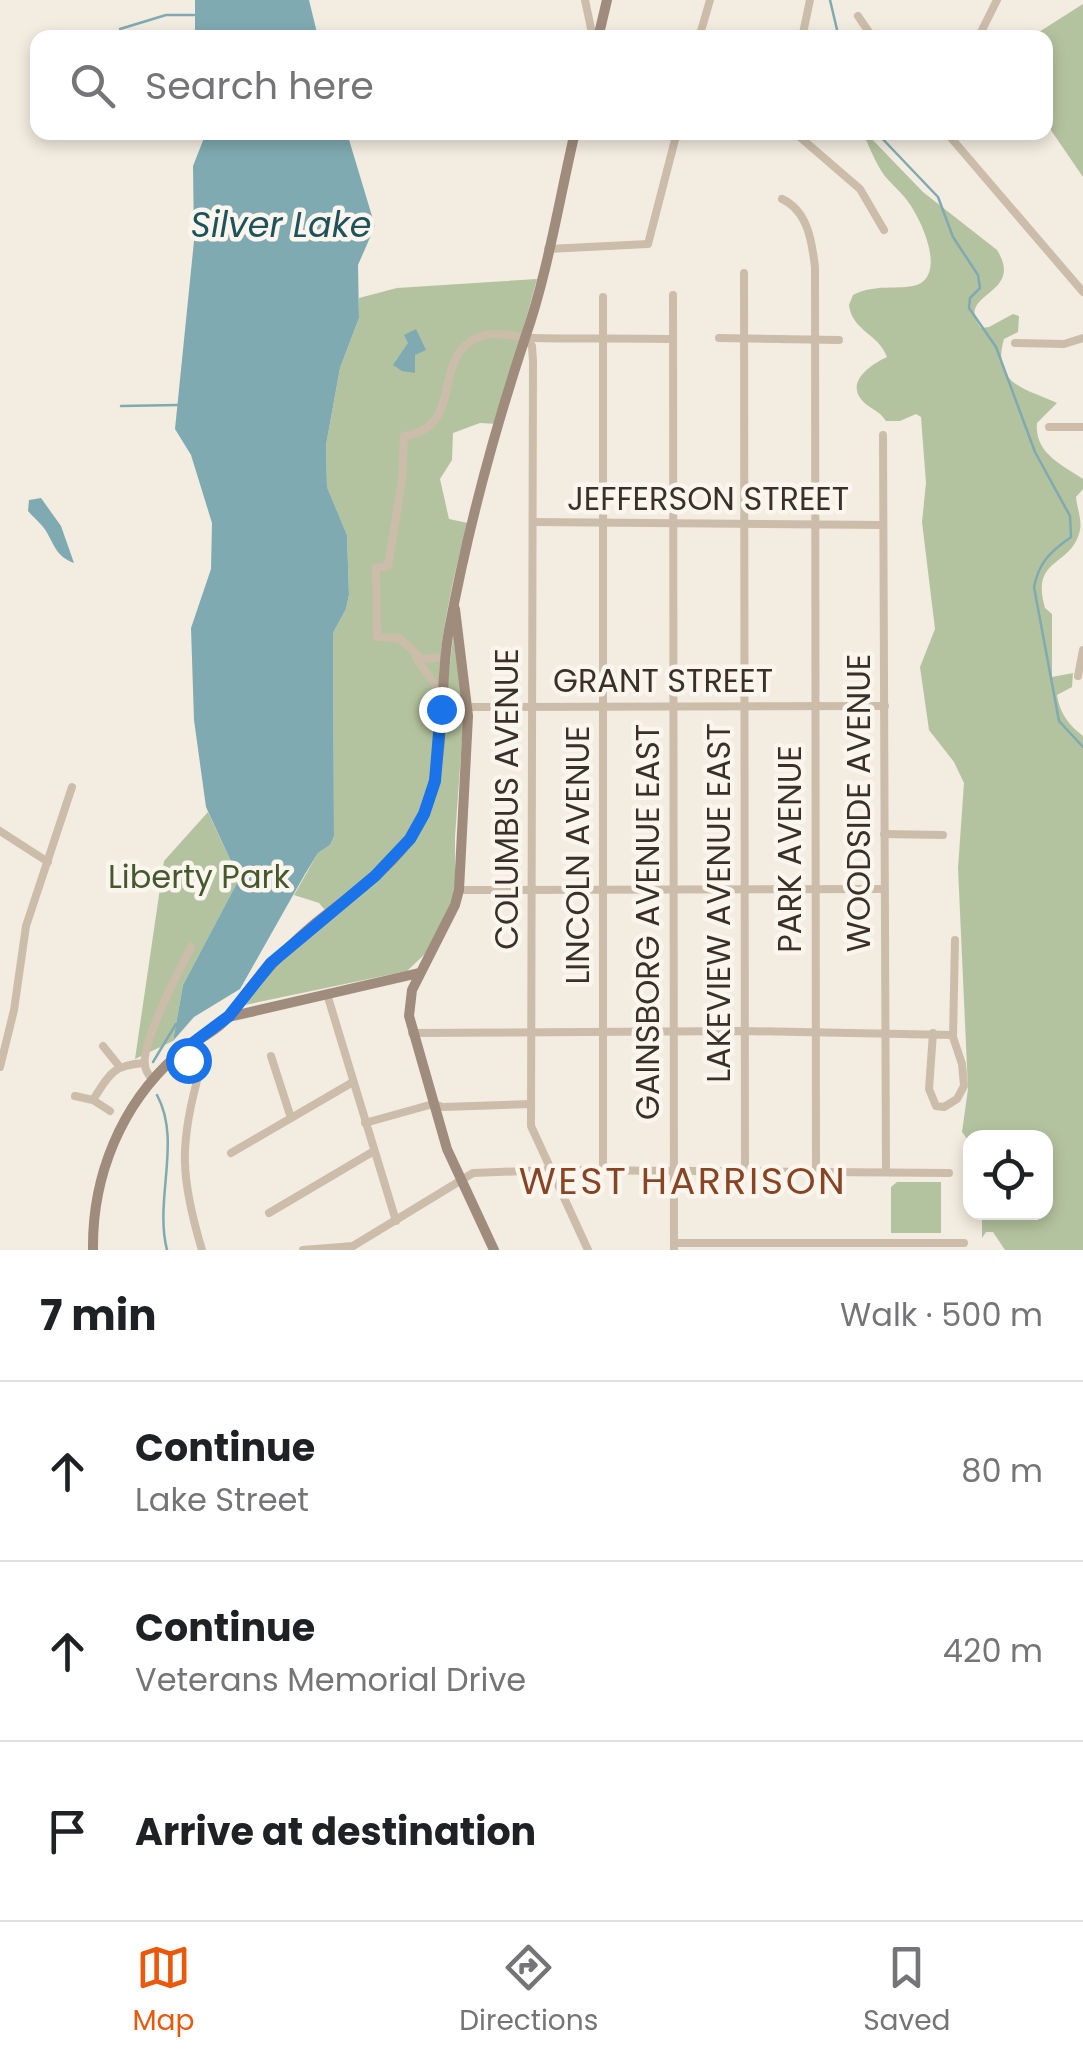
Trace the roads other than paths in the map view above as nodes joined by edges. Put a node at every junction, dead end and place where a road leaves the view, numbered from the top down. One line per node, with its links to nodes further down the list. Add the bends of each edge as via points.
1 (585, 0): 7 (street)
2 (608, 0): 8 (main road)
3 (710, 0): 9 (street)
4 (810, 0): 10 (street)
5 (997, 0): 12 (street)
6 (858, 16): 11 (street)
7 (593, 30)
8 (598, 30)
9 (702, 30)
10 (804, 30)
11 (867, 30)
12 (982, 30)
13 (573, 140): 19 (main road)
14 (675, 140): 19 (street, via 648,244)
15 (803, 140): 18 (street, via 860,189)
16 (953, 140): 21 (street)
17 (782, 199): 30 (street, PARK AVENUE, via 799,211 812,245)
18 (884, 230)
19 (548, 249): 24 (main road)
20 (744, 273): 27 (street, LAKEVIEW AVENUE EAST)
21 (1083, 292)
22 (673, 295): 29 (street, GAINSBORG AVENUE EAST)
23 (603, 298): 25 (street, LINCOLN AVENUE)
24 (525, 338): 25 (street); 36 (street, COLUMBUS AVENUE, via 532,346); 42 (main road); 44 (street, via 487,334 462,348 436,420 404,436 388,566 376,568 377,636 398,638)
25 (604, 338): 29 (street); 38 (street, LINCOLN AVENUE)
26 (719, 338): 27 (street)
27 (744, 338): 30 (street); 37 (street, LAKEVIEW AVENUE EAST)
28 (1083, 338): 32 (street)
29 (673, 339): 39 (street, GAINSBORG AVENUE EAST)
30 (815, 339): 31 (street); 40 (street, PARK AVENUE)
31 (839, 340)
32 (1015, 344)
33 (1050, 426): 34 (street)
34 (1083, 427)
35 (883, 435): 41 (street, WOODSIDE AVENUE)
36 (532, 522): 38 (street, JEFFERSON STREET); 49 (street, COLUMBUS AVENUE)
37 (742, 523): 39 (street, JEFFERSON STREET); 40 (street, JEFFERSON STREET); 52 (street, LAKEVIEW AVENUE EAST)
38 (604, 524): 39 (street, JEFFERSON STREET); 50 (street, LINCOLN AVENUE)
39 (673, 524): 51 (street, GAINSBORG AVENUE EAST)
40 (815, 524): 41 (street, JEFFERSON STREET); 53 (street, PARK AVENUE)
41 (883, 525): 54 (street, WOODSIDE AVENUE)
42 (454, 605): 45 (main road); 48 (main road)
43 (1083, 650): 46 (street)
44 (413, 654): 45 (street); 47 (street)
45 (445, 658): 47 (main road)
46 (1078, 676)
47 (442, 699): 48 (main road, GRANT STREET); 73 (main road, via 435,781 410,839 271,963)
48 (468, 706): 49 (street, GRANT STREET); 60 (main road)
49 (532, 706): 50 (street, GRANT STREET); 61 (street, COLUMBUS AVENUE)
50 (603, 706): 51 (street, GRANT STREET); 62 (street, LINCOLN AVENUE)
51 (674, 706): 52 (street, GRANT STREET); 63 (street, GAINSBORG AVENUE EAST)
52 (744, 706): 53 (street, GRANT STREET); 64 (street, LAKEVIEW AVENUE EAST)
53 (815, 706): 54 (street, GRANT STREET); 65 (street, PARK AVENUE)
54 (885, 706): 57 (street, WOODSIDE AVENUE)
55 (72, 787): 59 (street)
56 (0, 831): 59 (street)
57 (884, 834): 58 (street); 66 (street, WOODSIDE AVENUE)
58 (943, 834)
59 (48, 862): 88 (street, via 26,926)
60 (459, 890): 61 (street); 69 (main road)
61 (531, 890): 62 (street); 74 (street, COLUMBUS AVENUE)
62 (602, 890): 63 (street); 75 (street, LINCOLN AVENUE)
63 (673, 890): 64 (street); 76 (street, GAINSBORG AVENUE EAST)
64 (744, 890): 65 (street); 77 (street, LAKEVIEW AVENUE EAST)
65 (814, 890): 66 (street); 78 (street, PARK AVENUE)
66 (883, 890): 79 (street, WOODSIDE AVENUE)
67 (955, 940): 82 (street)
68 (191, 946): 86 (street)
69 (419, 973): 70 (main road); 72 (main road)
70 (390, 981): 71 (main road); 72 (main road)
71 (327, 994): 73 (main road); 90 (street)
72 (410, 994): 80 (main road)
73 (229, 1016): 84 (main road)
74 (532, 1031): 75 (street); 80 (street); 94 (street, COLUMBUS AVENUE)
75 (603, 1031): 76 (street); 101 (street, LINCOLN AVENUE)
76 (673, 1031): 77 (street); 102 (street, GAINSBORG AVENUE EAST)
77 (743, 1031): 78 (street); 104 (street, LAKEVIEW AVENUE EAST)
78 (814, 1032): 79 (street); 106 (street, PARK AVENUE)
79 (884, 1032): 81 (street); 103 (street, WOODSIDE AVENUE)
80 (412, 1033): 93 (main road)
81 (932, 1034): 82 (street); 82 (street, via 929,1089 936,1106 944,1108 964,1086)
82 (952, 1034)
83 (102, 1046): 87 (street)
84 (178, 1054): 89 (main road); 116 (street, via 200,1070 184,1146 188,1206)
85 (271, 1056): 96 (street)
86 (144, 1063): 87 (street); 89 (street)
87 (120, 1066): 92 (street)
88 (0, 1068)
89 (152, 1079): 115 (main road, via 119,1128 102,1174)
90 (353, 1082): 96 (street); 97 (street)
91 (74, 1096): 92 (street)
92 (93, 1100): 95 (street)
93 (433, 1104): 94 (street); 97 (street); 107 (main road)
94 (530, 1104): 100 (street, COLUMBUS AVENUE, via 532,1132)
95 (110, 1111)
96 (290, 1118): 99 (street)
97 (366, 1123): 98 (street)
98 (374, 1150): 108 (street); 109 (street)
99 (231, 1153)
100 (550, 1170): 101 (street); 107 (street, via 473,1173); 119 (street, COLUMBUS AVENUE)
101 (603, 1172): 102 (street)
102 (674, 1172): 104 (street); 111 (street, GAINSBORG AVENUE EAST)
103 (886, 1172): 105 (street); 106 (street)
104 (745, 1173): 106 (street)
105 (949, 1173)
106 (816, 1174)
107 (460, 1180): 109 (street); 118 (main road)
108 (269, 1214)
109 (396, 1221): 117 (street, via 350,1248)
110 (964, 1243): 114 (street)
111 (674, 1246): 112 (street)
112 (744, 1246): 113 (street)
113 (816, 1247): 114 (street)
114 (886, 1247)
115 (93, 1250)
116 (202, 1250)
117 (303, 1250)
118 (494, 1250)
119 (588, 1250)

